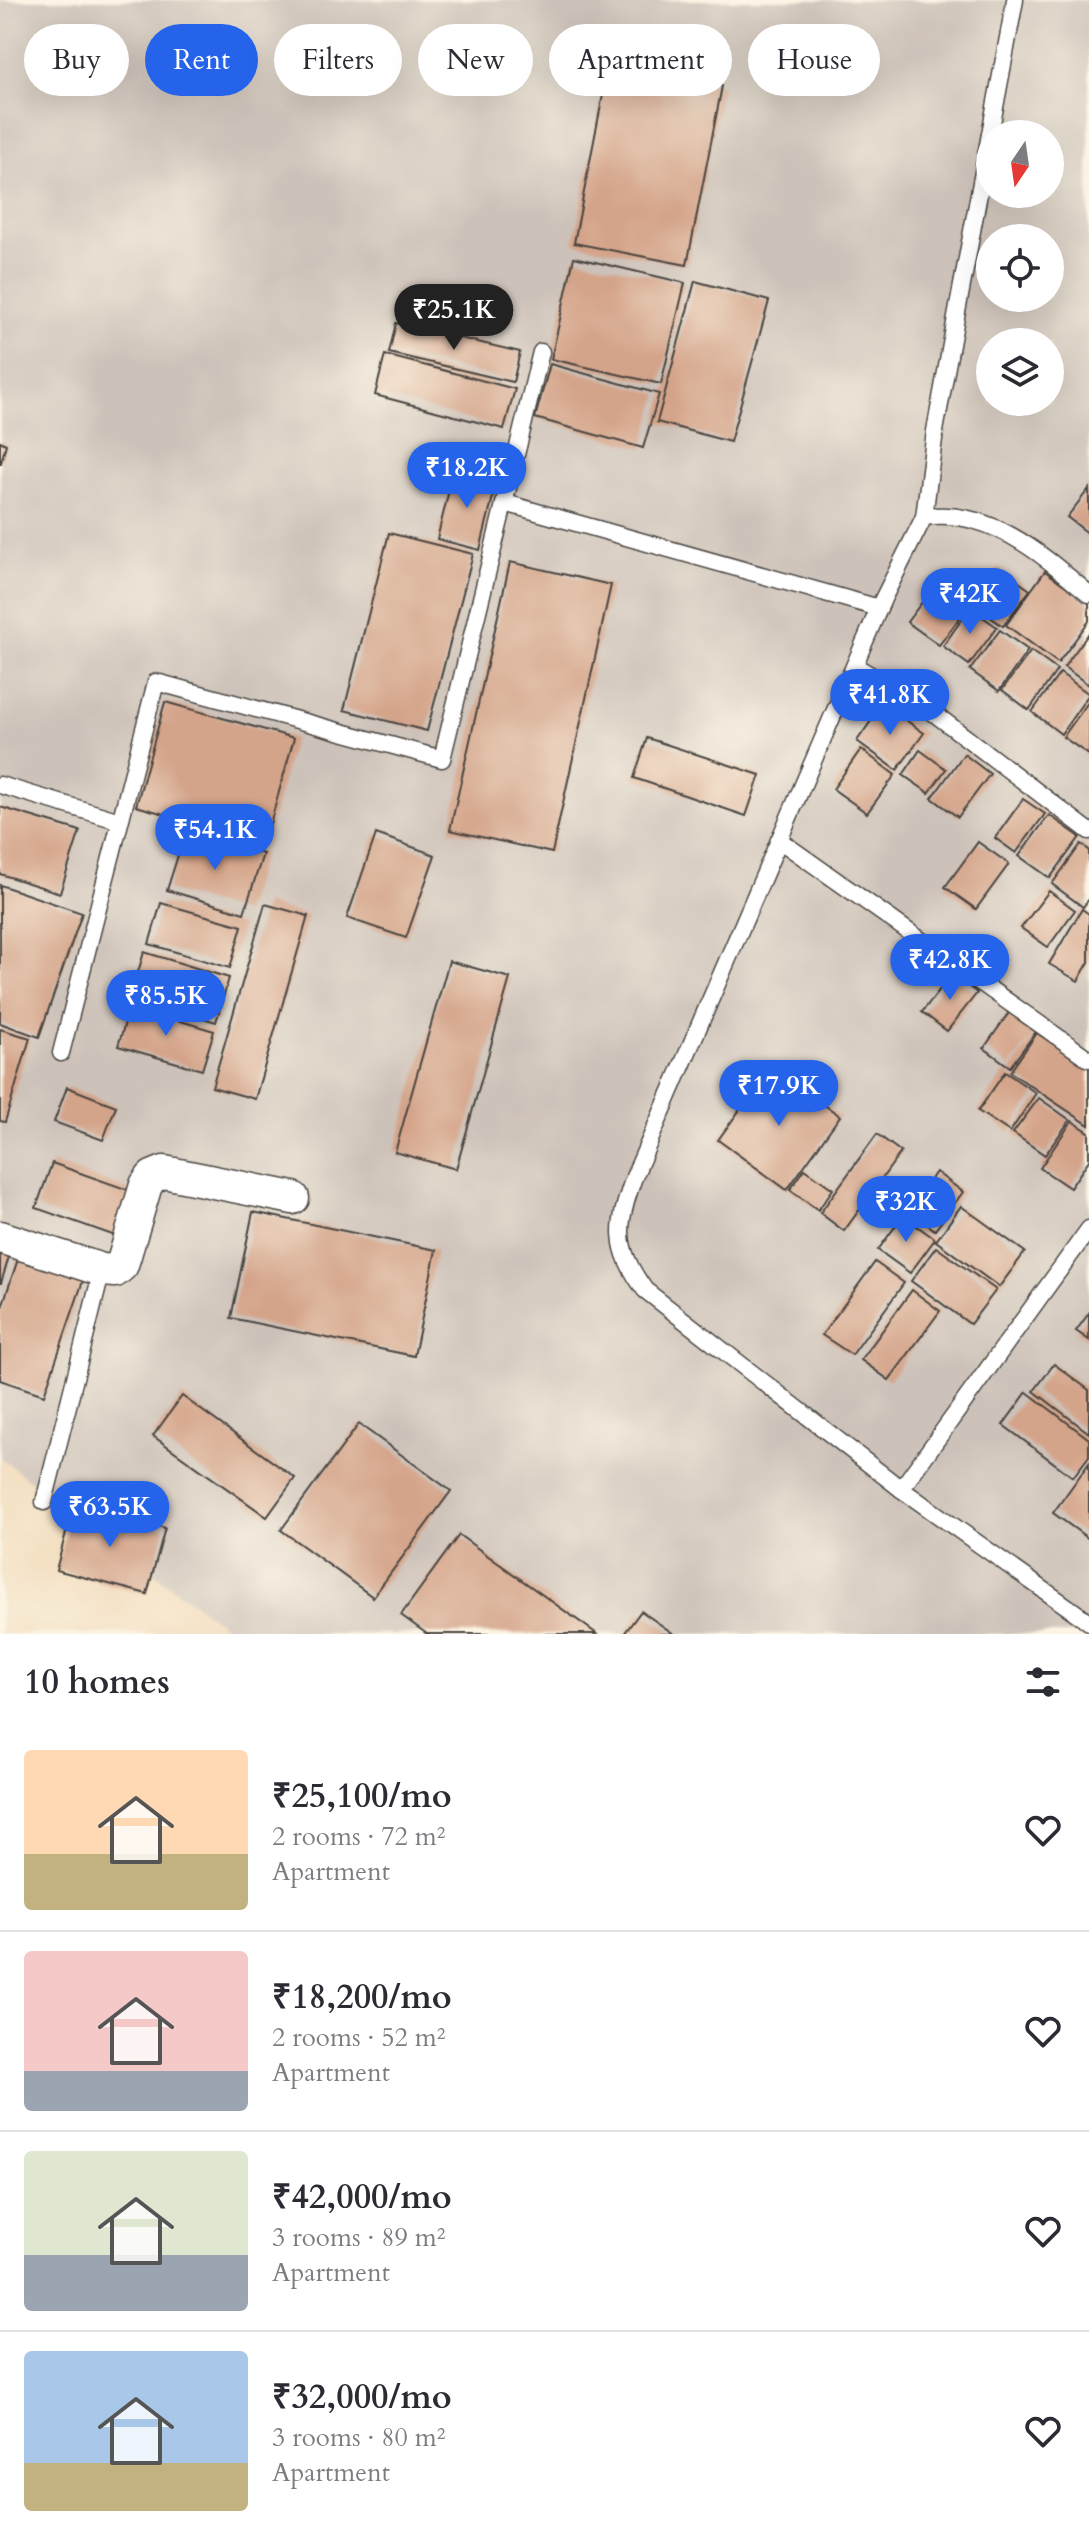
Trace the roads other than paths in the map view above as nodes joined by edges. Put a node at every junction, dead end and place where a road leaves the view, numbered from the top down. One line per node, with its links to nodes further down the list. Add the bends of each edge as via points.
1 (1015, 0): 2 (lane)
2 (993, 120)
3 (976, 208): 6 (lane)
4 (541, 352): 5 (lane)
5 (505, 503): 8 (lane); 11 (lane, via 442,759 156,682)
6 (924, 517): 7 (lane, via 966,516 1016,538); 8 (lane)
7 (1089, 594)
8 (879, 608): 9 (lane)
9 (855, 666): 12 (lane, via 927,708); 13 (lane)
10 (0, 785): 11 (lane)
11 (120, 821): 14 (lane)
12 (1089, 831)
13 (779, 840): 15 (lane); 20 (lane, via 634,1177 620,1238 627,1266 645,1290)
14 (61, 1053)
15 (1089, 1059)
16 (293, 1198): 19 (street, via 164,1172 146,1185 122,1265 115,1271)
17 (1089, 1229): 20 (lane)
18 (0, 1237): 19 (street)
19 (102, 1270): 21 (lane)
20 (901, 1489): 22 (lane)
21 (44, 1502)
22 (1089, 1622)

